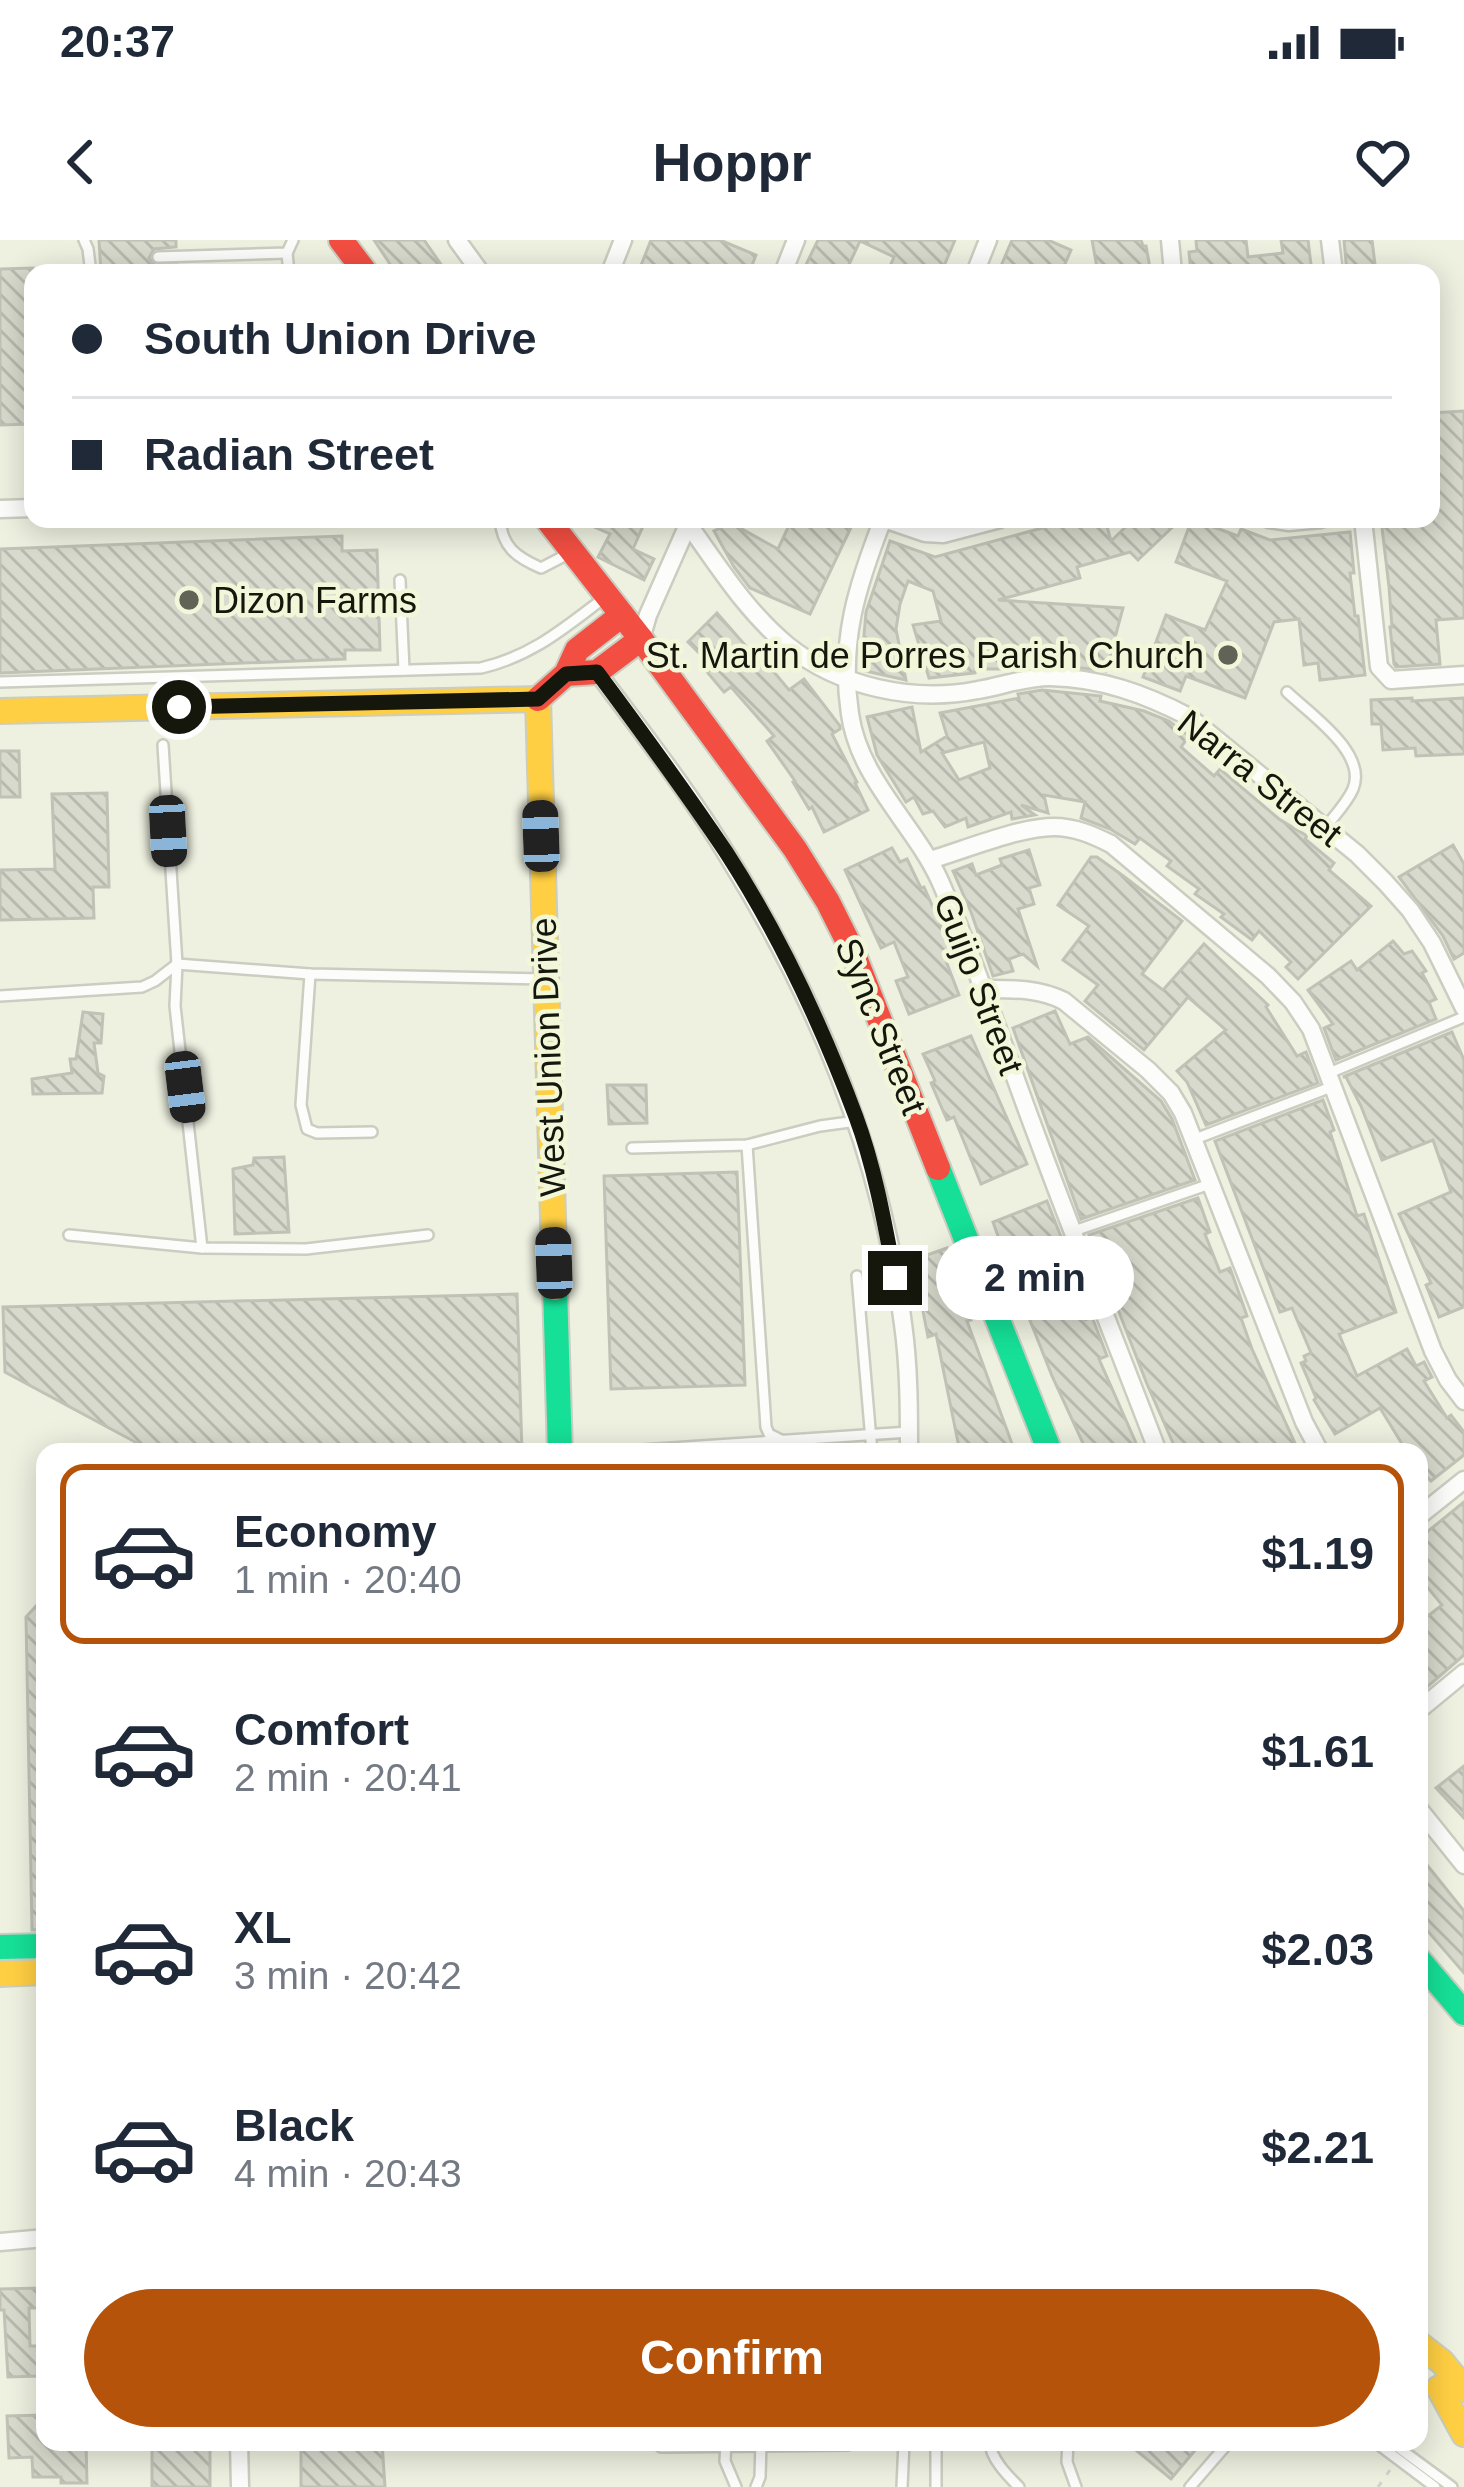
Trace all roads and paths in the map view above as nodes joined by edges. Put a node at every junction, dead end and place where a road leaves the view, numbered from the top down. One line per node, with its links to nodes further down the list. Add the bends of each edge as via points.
1 (293, 240): 3 (lane)
2 (341, 240): 6 (street)
3 (287, 253): 4 (lane); 5 (lane)
4 (158, 257)
5 (288, 264)
6 (359, 264)
7 (501, 528): 15 (lane, via 523,560 541,568)
8 (554, 528): 15 (street, Sync Street)
9 (686, 528): 18 (street)
10 (693, 528): 23 (street, Narra Street, via 759,620)
11 (881, 528): 23 (street, Guijo Street, via 854,598)
12 (910, 528): 13 (street)
13 (966, 528)
14 (1364, 528): 22 (street, via 1379,667 1391,680)
15 (572, 551): 17 (street, Sync Street)
16 (400, 580): 19 (lane)
17 (615, 605): 18 (street, Sync Street); 19 (lane, via 509,661); 21 (street)
18 (641, 639): 20 (street); 58 (street, Sync Street, via 795,849 844,934)
19 (404, 670): 24 (lane)
20 (597, 672): 21 (street); 39 (street, via 727,855 779,944)
21 (566, 674): 26 (street)
22 (1464, 676)
23 (847, 679): 29 (street, Narra Street, via 934,694 1049,677 1109,683 1190,717); 30 (street, Guijo Street, via 850,719 880,790)
24 (0, 682)
25 (1287, 692): 29 (lane, via 1355,763 1354,787)
26 (538, 699): 27 (street); 34 (street, West Union Drive)
27 (0, 711)
28 (164, 745): 31 (lane)
29 (1325, 828): 33 (street, Narra Street, via 1410,910)
30 (930, 860): 35 (street, Guijo Street); 38 (street, via 1052,827 1111,844 1280,989 1311,1029)
31 (177, 964): 32 (lane); 36 (lane, via 142,987); 48 (lane)
32 (310, 974): 34 (lane); 40 (lane, via 301,1105 307,1129)
33 (1458, 976): 37 (street, Narra Street)
34 (545, 979): 54 (street, West Union Drive)
35 (983, 989): 41 (street, via 1064,1001 1171,1093); 45 (street, Guijo Street)
36 (0, 996)
37 (1464, 1012): 38 (lane)
38 (1332, 1079): 41 (lane); 50 (street, via 1433,1351)
39 (857, 1121): 42 (lane); 51 (street, via 903,1323)
40 (372, 1132)
41 (1195, 1139): 44 (street)
42 (747, 1145): 43 (lane); 53 (lane, via 766,1427)
43 (632, 1148)
44 (1210, 1184): 45 (lane); 60 (street)
45 (1074, 1231): 59 (street, Guijo Street)
46 (428, 1234): 48 (lane, via 306,1250)
47 (69, 1235): 48 (lane)
48 (202, 1248)
49 (857, 1276): 52 (lane)
50 (1464, 1401)
51 (909, 1432): 52 (lane); 57 (street)
52 (872, 1435): 53 (lane); 56 (lane)
53 (783, 1442): 55 (lane)
54 (560, 1443)
55 (766, 1443)
56 (872, 1443)
57 (909, 1443)
58 (1047, 1443)
59 (1155, 1443)
60 (1315, 1443)
61 (1464, 1480): 62 (street)
62 (1428, 1509)
63 (1464, 1673): 64 (street)
64 (1428, 1703)
65 (1428, 1821): 66 (street)
66 (1464, 1865)
67 (36, 1946): 68 (street)
68 (0, 1947)
69 (1428, 1971): 72 (street)
70 (36, 1972): 71 (street)
71 (0, 1974)
72 (1464, 2013)
73 (36, 2239): 74 (street)
74 (0, 2242)
75 (1446, 2376): 76 (street); 77 (street)
76 (1464, 2399)
77 (1464, 2434)
78 (239, 2451): 89 (street)
79 (726, 2451): 90 (lane)
80 (761, 2451): 91 (lane)
81 (904, 2451): 92 (lane)
82 (937, 2451): 93 (lane)
83 (991, 2451): 94 (lane)
84 (1068, 2451): 95 (lane)
85 (1221, 2451): 96 (lane)
86 (1387, 2451): 88 (lane)
87 (1403, 2451): 99 (lane)
88 (1397, 2458): 97 (path); 98 (lane)
89 (240, 2487)
90 (736, 2487)
91 (756, 2487)
92 (902, 2487)
93 (935, 2487)
94 (1019, 2487)
95 (1076, 2487)
96 (1190, 2487)
97 (1378, 2487)
98 (1435, 2487)
99 (1452, 2487)

